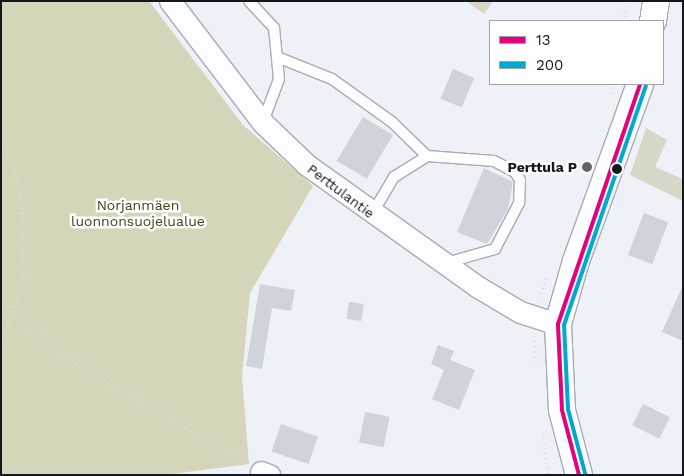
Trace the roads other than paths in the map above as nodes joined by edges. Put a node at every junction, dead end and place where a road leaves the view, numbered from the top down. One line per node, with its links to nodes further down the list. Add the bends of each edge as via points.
1 (170, 1): 7 (street, Perttulantie)
2 (249, 1): 5 (lane, via 274,28)
3 (656, 1): 4 (street)
4 (652, 20)
5 (276, 58): 7 (lane, via 279,79); 8 (lane, via 332,79 392,122)
6 (640, 85): 11 (street, via 576,261)
7 (263, 123): 9 (street, Perttulantie, via 307,165)
8 (427, 156): 9 (lane, via 394,177); 10 (lane, via 494,161 520,180 519,203 495,249)
9 (372, 214): 10 (street, Perttulantie)
10 (444, 264): 11 (street, Perttulantie, via 505,304)
11 (558, 324): 12 (street, via 562,410)
12 (579, 475)

